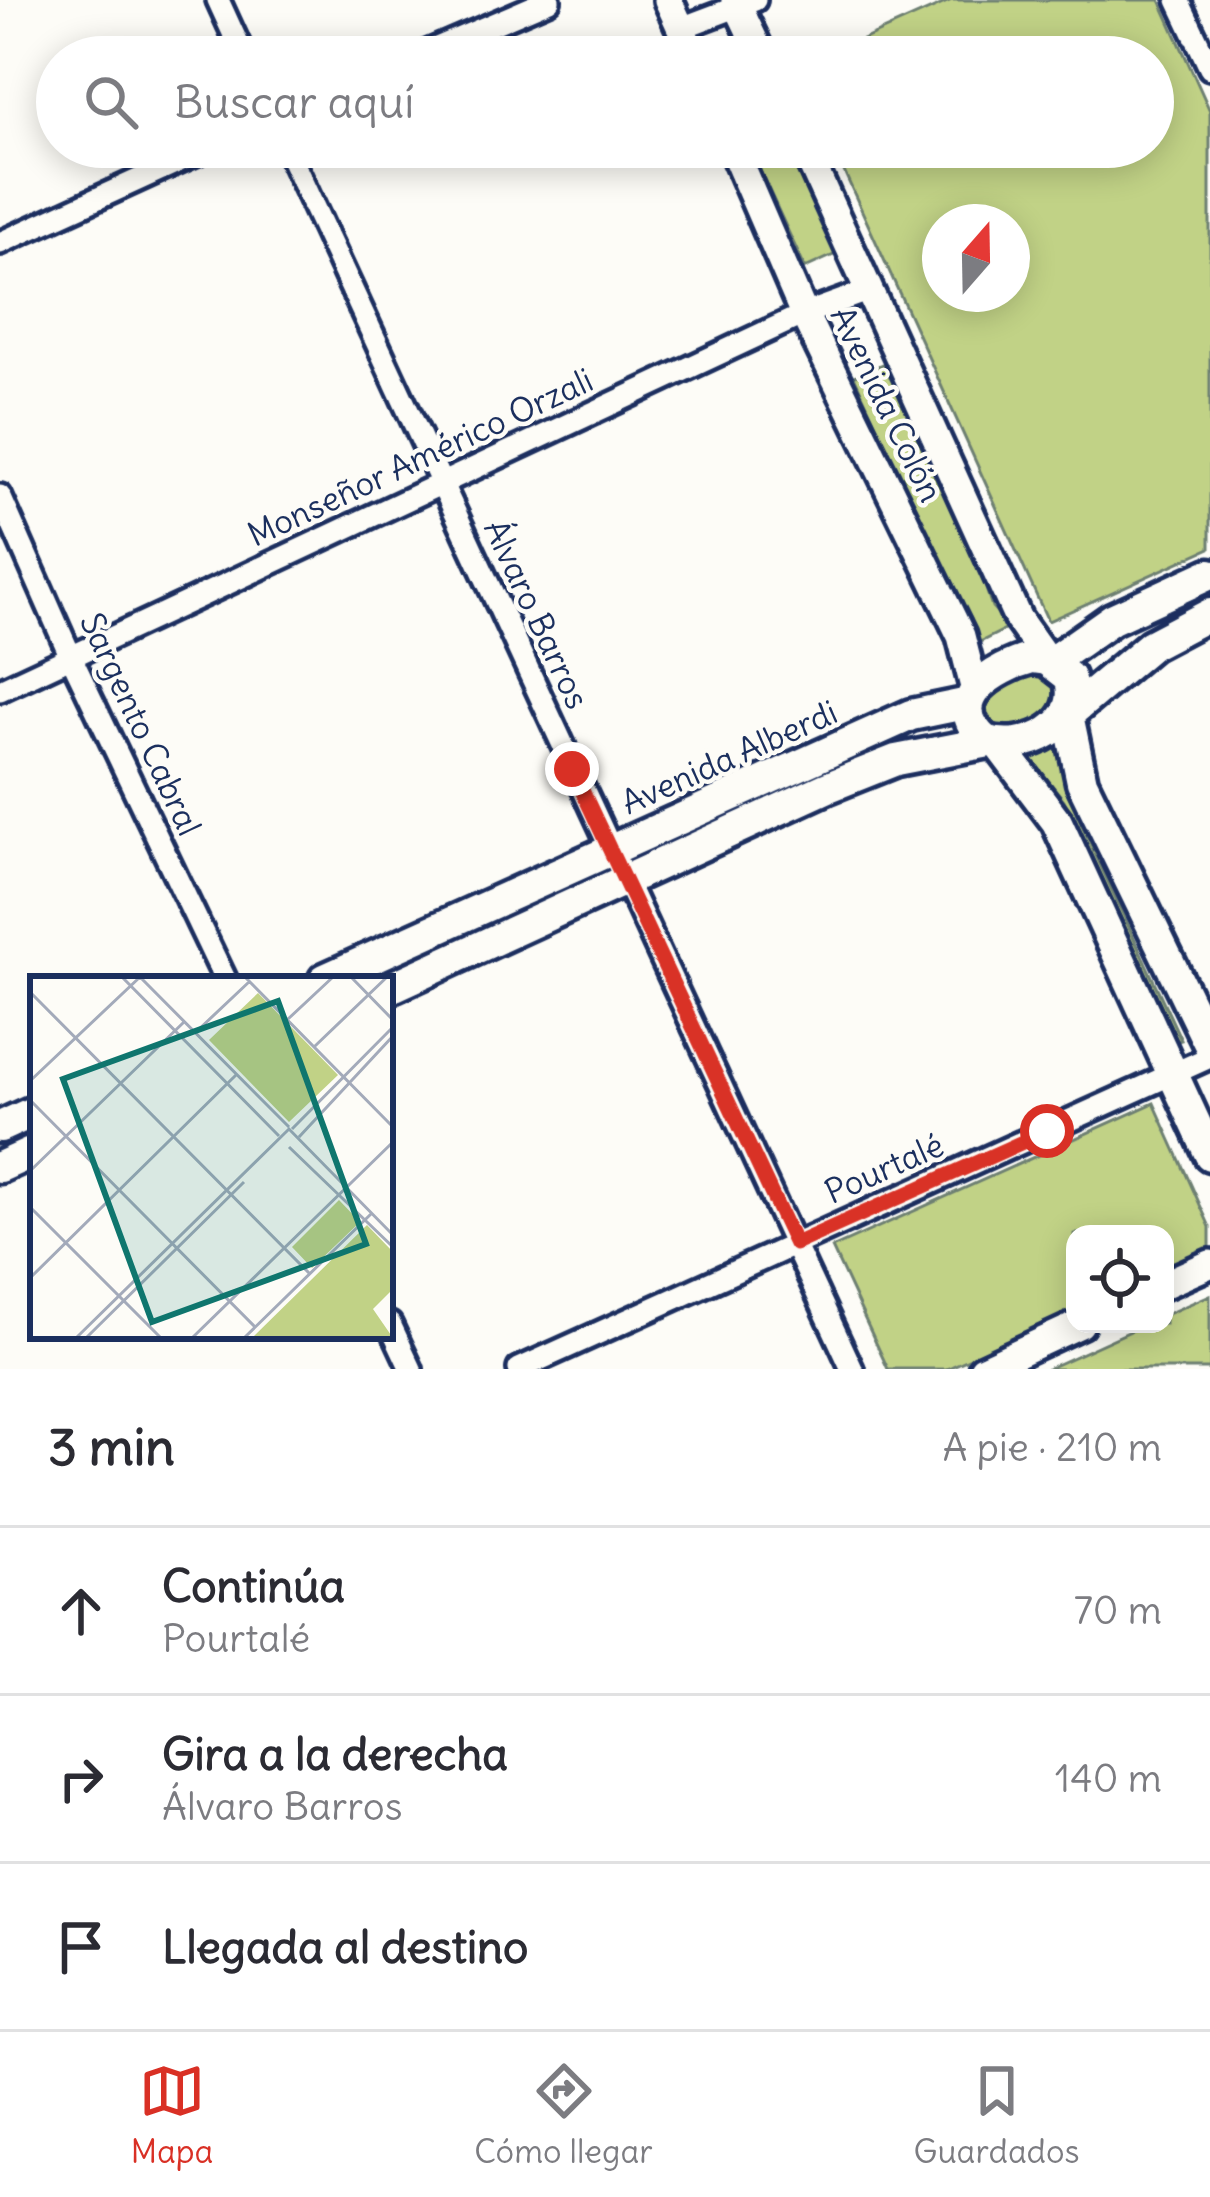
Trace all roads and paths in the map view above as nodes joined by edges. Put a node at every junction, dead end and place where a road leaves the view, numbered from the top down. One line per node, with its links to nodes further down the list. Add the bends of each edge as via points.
1 (218, 0): 7 (street)
2 (549, 0): 8 (street)
3 (668, 0): 6 (street)
4 (1178, 0): 11 (street)
5 (743, 2): 6 (street); 10 (street)
6 (681, 28): 9 (street)
7 (234, 36)
8 (465, 36)
9 (685, 36)
10 (755, 36)
11 (1210, 68)
12 (164, 168): 16 (street)
13 (296, 168): 19 (street, Álvaro Barros)
14 (741, 168): 18 (street, Avenida Colón)
15 (814, 168): 17 (street, Avenida Colón)
16 (0, 243)
17 (870, 290): 18 (street, Monseñor Américo Orzali); 24 (street, Avenida Colón, via 1018,619)
18 (804, 314): 19 (street, Monseñor Américo Orzali); 26 (street, Avenida Colón, via 961,636)
19 (441, 483): 23 (street, Monseñor Américo Orzali); 29 (street, Álvaro Barros)
20 (0, 496): 23 (street, Sargento Cabral)
21 (1210, 574): 24 (main road, via 1112,619)
22 (1210, 614): 27 (main road, via 1151,645)
23 (71, 657): 25 (street, Monseñor Américo Orzali); 31 (street, Sargento Cabral)
24 (1049, 661): 26 (main road, via 1001,668); 27 (main road, via 1069,676)
25 (0, 690)
26 (972, 697): 28 (main road, via 970,722); 29 (main road, Avenida Alberdi, via 911,715)
27 (1069, 714): 28 (main road, via 1043,735); 34 (main road, via 1082,782)
28 (994, 743): 30 (main road, Avenida Alberdi, via 896,760); 36 (main road, via 1057,822)
29 (609, 851): 30 (street, Álvaro Barros); 32 (main road, Avenida Alberdi)
30 (623, 881): 33 (main road, Avenida Alberdi); 42 (street, Álvaro Barros)
31 (224, 976)
32 (332, 976)
33 (393, 987)
34 (1210, 1046)
35 (1210, 1057): 36 (street, Pourtalé)
36 (1173, 1076): 40 (main road); 42 (street, Pourtalé)
37 (30, 1113): 38 (main road)
38 (0, 1127)
39 (30, 1153): 41 (main road)
40 (1210, 1155)
41 (0, 1167)
42 (795, 1244): 48 (street, Pourtalé); 49 (street, Álvaro Barros)
43 (1210, 1264): 44 (street)
44 (1174, 1280)
45 (393, 1330): 47 (street)
46 (1066, 1330): 50 (street)
47 (411, 1369)
48 (519, 1369)
49 (853, 1369)
50 (983, 1369)

